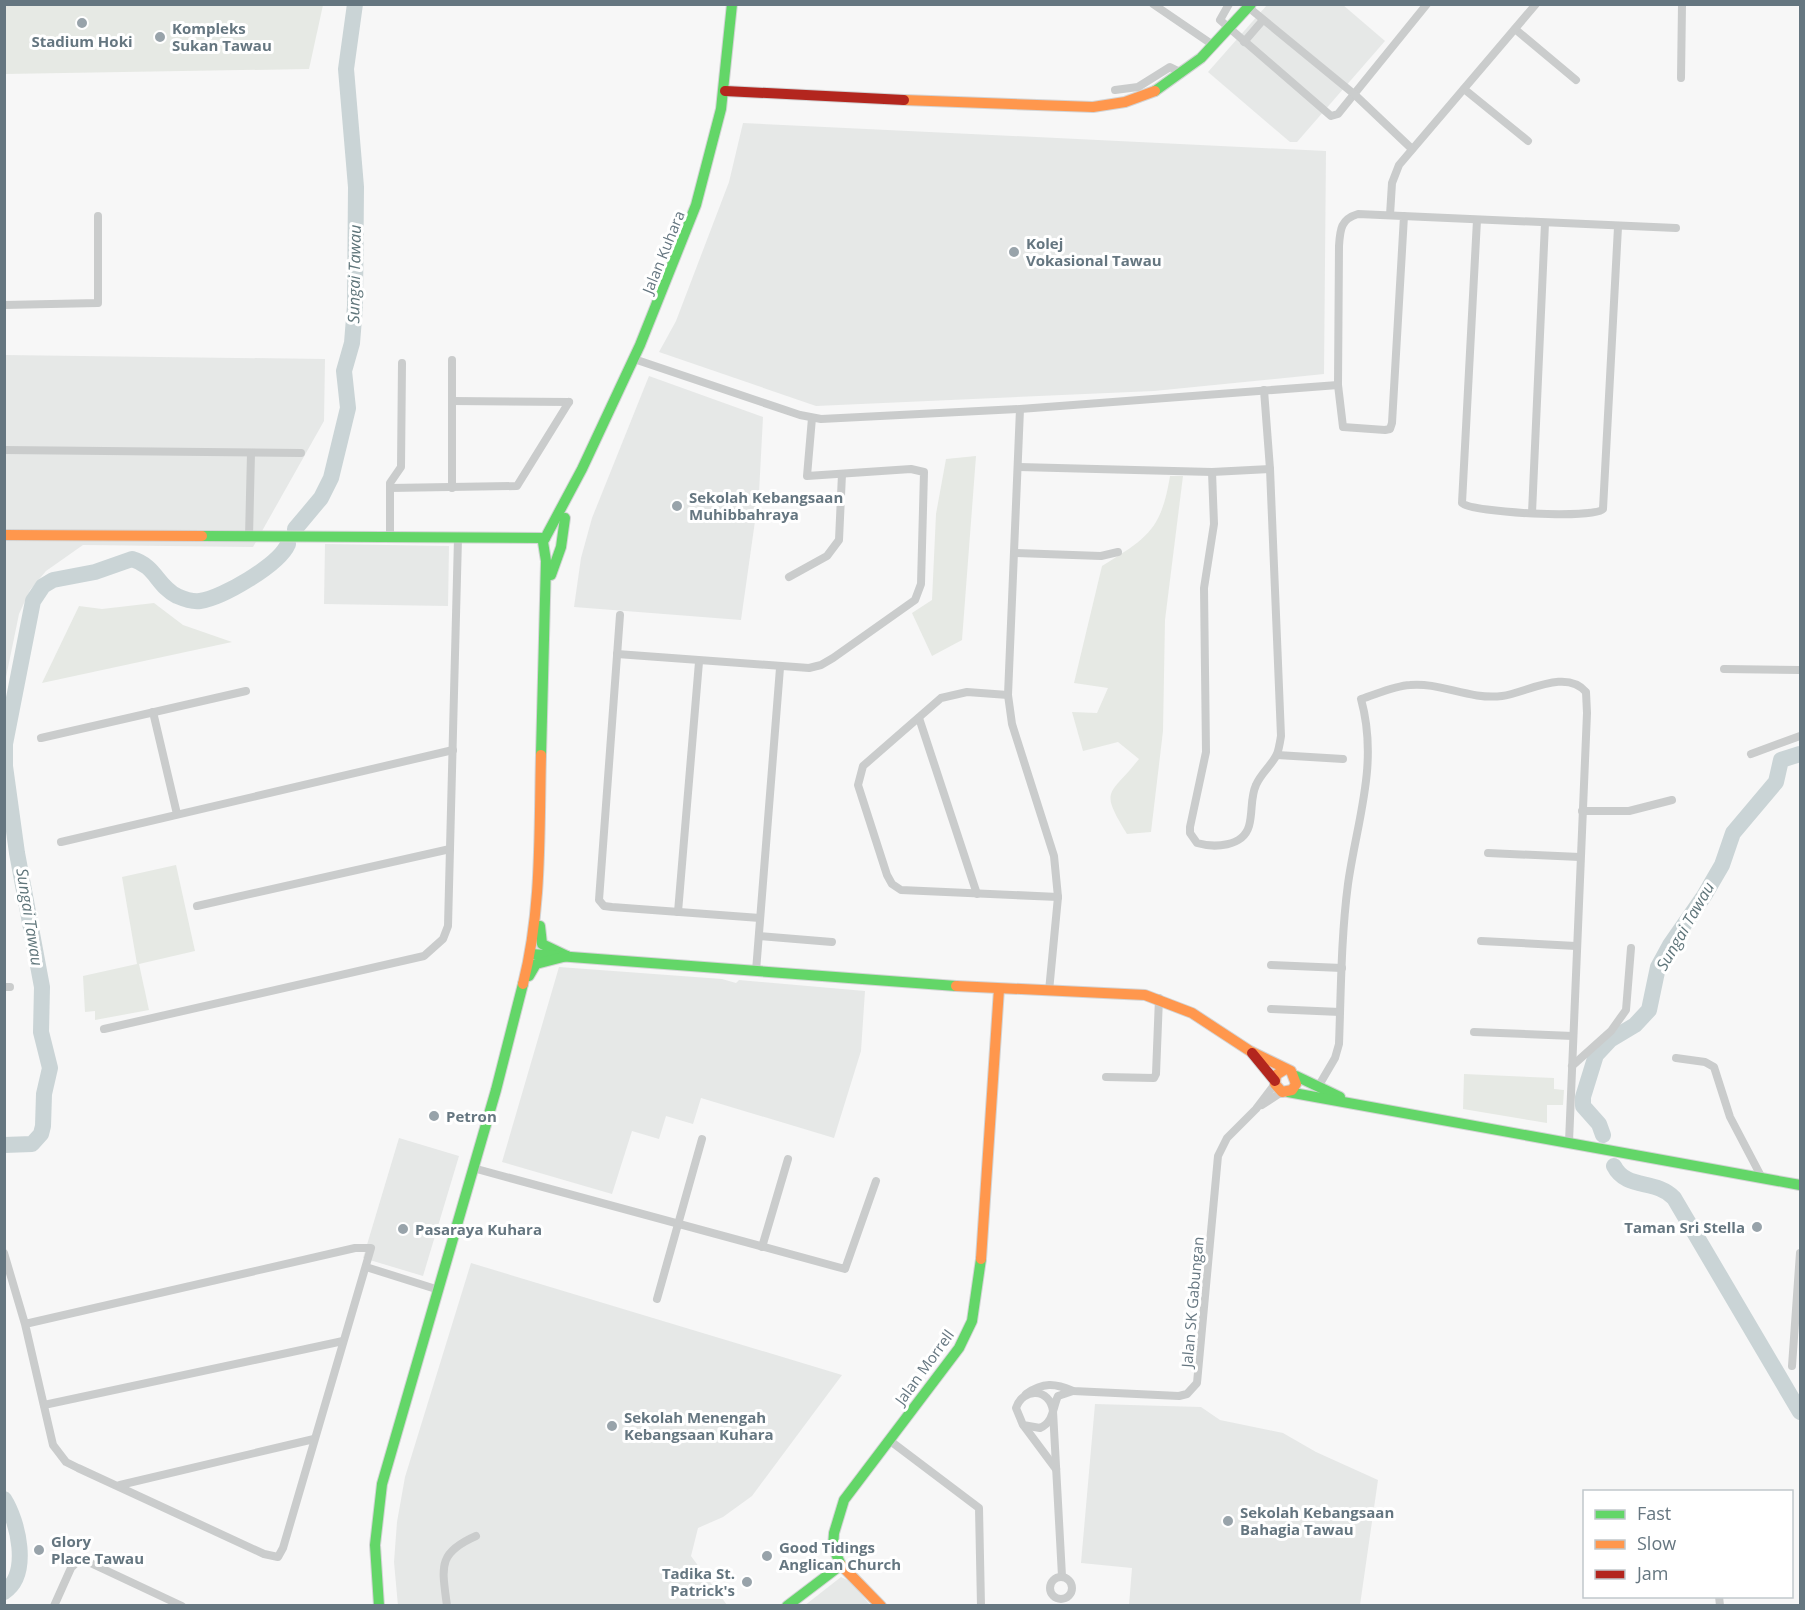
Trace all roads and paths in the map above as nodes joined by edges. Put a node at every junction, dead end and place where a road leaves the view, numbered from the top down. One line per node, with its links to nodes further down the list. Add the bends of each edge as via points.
1 (732, 4): 18 (street, Jalan Kuhara)
2 (1153, 4): 12 (street)
3 (1229, 4): 9 (street, via 1220,20)
4 (1428, 4): 19 (street)
5 (1536, 4): 10 (street)
6 (1682, 4): 14 (street)
7 (1250, 6): 8 (street); 9 (street)
8 (1263, 20): 11 (street); 19 (street)
9 (1229, 28): 11 (street); 12 (street)
10 (1515, 29): 15 (street); 16 (street)
11 (1244, 42): 19 (street, via 1327,115 1338,114)
12 (1213, 45): 13 (street)
13 (1182, 73): 17 (street, via 1170,67 1138,87); 18 (street, via 1168,85 1143,96 1097,106)
14 (1681, 78)
15 (1576, 80)
16 (1464, 89): 20 (street); 21 (street)
17 (1116, 90)
18 (724, 91): 30 (street, Jalan Kuhara, via 696,212)
19 (1354, 94): 21 (street)
20 (1528, 141)
21 (1412, 148): 22 (street, via 1393,175)
22 (1390, 215): 24 (street); 33 (street, via 1358,214 1342,223)
23 (98, 216): 29 (street, via 98,303)
24 (1404, 216): 25 (street); 33 (street, via 1390,429 1342,427)
25 (1476, 220): 26 (street); 48 (street, via 1462,503 1475,509)
26 (1545, 223): 27 (street); 48 (street)
27 (1618, 226): 28 (street); 48 (street, via 1603,509 1593,514)
28 (1676, 228)
29 (4, 305)
30 (634, 359): 37 (street); 47 (street, Jalan Kuhara)
31 (452, 360): 35 (street)
32 (402, 363): 45 (street, via 401,467)
33 (1338, 385): 34 (street)
34 (1264, 390): 36 (street); 42 (street)
35 (452, 401): 46 (street); 46 (street, via 568,402 517,486)
36 (1020, 409): 37 (street); 41 (street)
37 (812, 418): 44 (street, via 807,476)
38 (4, 450): 39 (street)
39 (250, 453): 40 (street); 50 (street)
40 (301, 453)
41 (1019, 467): 43 (street); 58 (street)
42 (1270, 469): 43 (street); 76 (street, via 1283,719)
43 (1212, 472): 76 (street, via 1214,524 1204,588 1206,752 1190,827 1197,843 1223,845 1245,834 1257,782)
44 (842, 474): 60 (street, via 839,540 827,556); 65 (street, via 911,469 924,472 920,592 906,607 821,665)
45 (390, 488): 46 (street); 51 (street)
46 (452, 488)
47 (572, 496): 53 (street); 55 (street)
48 (1532, 513)
49 (4, 536): 50 (street)
50 (249, 537): 51 (street)
51 (390, 538): 52 (street)
52 (458, 538): 54 (street); 74 (street)
53 (546, 538): 54 (street); 55 (street, via 554,536); 56 (street)
54 (513, 539): 56 (street)
55 (560, 540): 59 (street)
56 (544, 551): 59 (street); 61 (street)
57 (1118, 552): 58 (street, via 1101,556)
58 (1015, 553): 69 (street)
59 (557, 554): 61 (street)
60 (789, 577)
61 (545, 600): 85 (street)
62 (620, 615): 63 (street)
63 (617, 654): 64 (street); 89 (street, via 599,900 604,906)
64 (699, 662): 65 (street); 89 (street)
65 (780, 668): 90 (street)
66 (1724, 669): 67 (street)
67 (1800, 670)
68 (246, 691): 70 (street)
69 (1008, 695): 71 (street, via 949,694); 87 (street, via 1014,730 1054,856)
70 (153, 712): 73 (street); 80 (street)
71 (919, 718): 86 (street); 86 (street, via 863,766 858,776 872,832 887,874 901,890)
72 (1800, 736): 75 (street)
73 (41, 738)
74 (453, 750): 80 (street); 82 (street)
75 (1751, 754)
76 (1277, 755): 77 (street)
77 (1343, 759)
78 (1672, 800): 79 (street, via 1629,811)
79 (1582, 811): 84 (street); 99 (street, via 1587,697 1582,688 1553,682 1515,694 1478,696 1412,685 1361,699 1370,740 1368,771 1348,886)
80 (177, 814): 81 (street)
81 (61, 842)
82 (450, 849): 88 (street); 107 (street, via 448,927 443,939 424,956)
83 (1488, 853): 84 (street)
84 (1580, 857): 94 (street)
85 (538, 883): 96 (street); 97 (street, via 543,891 540,942)
86 (977, 894): 87 (street)
87 (1058, 897): 103 (street)
88 (197, 906)
89 (678, 912): 90 (street)
90 (760, 918): 91 (street)
91 (759, 936): 93 (street); 100 (street)
92 (1481, 940): 94 (street)
93 (832, 942)
94 (1576, 946): 109 (street)
95 (1631, 948): 112 (street, via 1626,1010 1611,1031)
96 (531, 954): 97 (street); 101 (street)
97 (567, 956): 100 (street); 101 (street, via 536,964)
98 (1271, 965): 99 (street)
99 (1342, 968): 106 (street)
100 (756, 971): 102 (street)
101 (524, 986): 122 (street)
102 (999, 989): 103 (street); 142 (street, Jalan Morrell, via 980,1268 972,1321 959,1348)
103 (1049, 991): 104 (street, via 1116,992)
104 (1158, 998): 110 (street, via 1192,1013); 115 (street, via 1154,1078)
105 (1271, 1010): 106 (street)
106 (1340, 1012): 117 (street, via 1335,1058)
107 (104, 1029)
108 (1474, 1032): 109 (street)
109 (1573, 1036): 112 (street)
110 (1250, 1051): 113 (street); 116 (street)
111 (1676, 1058): 123 (street, via 1714,1067 1730,1117)
112 (1572, 1066): 120 (street)
113 (1284, 1070): 114 (street); 116 (street, via 1278,1072)
114 (1296, 1076): 116 (street, via 1296,1086); 117 (street)
115 (1106, 1077)
116 (1280, 1087): 118 (street); 136 (street, Jalan SK Gabungan, via 1227,1138 1218,1156 1197,1383 1187,1394 1169,1396)
117 (1318, 1087): 118 (street)
118 (1359, 1105): 120 (street)
119 (702, 1139): 126 (street)
120 (1569, 1142): 123 (street)
121 (788, 1159): 127 (street)
122 (473, 1168): 126 (street); 131 (street)
123 (1762, 1178): 125 (street)
124 (876, 1181): 127 (street, via 845,1269)
125 (1800, 1185)
126 (678, 1225): 127 (street); 132 (street)
127 (762, 1248)
128 (4, 1253): 133 (street)
129 (1800, 1253): 135 (street)
130 (366, 1267): 131 (street); 133 (street, via 371,1248 355,1248); 134 (street)
131 (439, 1290): 151 (street, via 377,1508 374,1556)
132 (657, 1299)
133 (25, 1324): 138 (street)
134 (343, 1341): 138 (street); 141 (street)
135 (1792, 1366)
136 (1073, 1391): 137 (street, Jalan SK Gabungan, via 1045,1384); 139 (street, via 1058,1396)
137 (1026, 1394): 139 (street, via 1045,1395); 140 (street, via 1016,1408)
138 (44, 1405): 144 (street, via 58,1454 66,1462)
139 (1053, 1411): 140 (street, via 1045,1426 1034,1429); 143 (street)
140 (1023, 1425): 143 (street)
141 (314, 1439): 144 (street); 144 (street, via 278,1557 264,1554)
142 (889, 1440): 146 (street, Jalan Morrell, via 852,1488 839,1512 834,1546); 155 (street, via 979,1508)
143 (1057, 1470): 147 (street)
144 (120, 1485)
145 (476, 1536): 152 (street, via 455,1545 448,1554)
146 (841, 1565): 153 (street); 154 (street)
147 (1062, 1576): 148 (street, via 1070,1580 1072,1587 1068,1597); 148 (street, via 1053,1579 1050,1586)
148 (1060, 1602)
149 (54, 1605): 150 (street, via 75,1563 84,1560)
150 (182, 1605)
151 (379, 1605)
152 (447, 1605)
153 (787, 1605)
154 (881, 1605)
155 (981, 1605)

